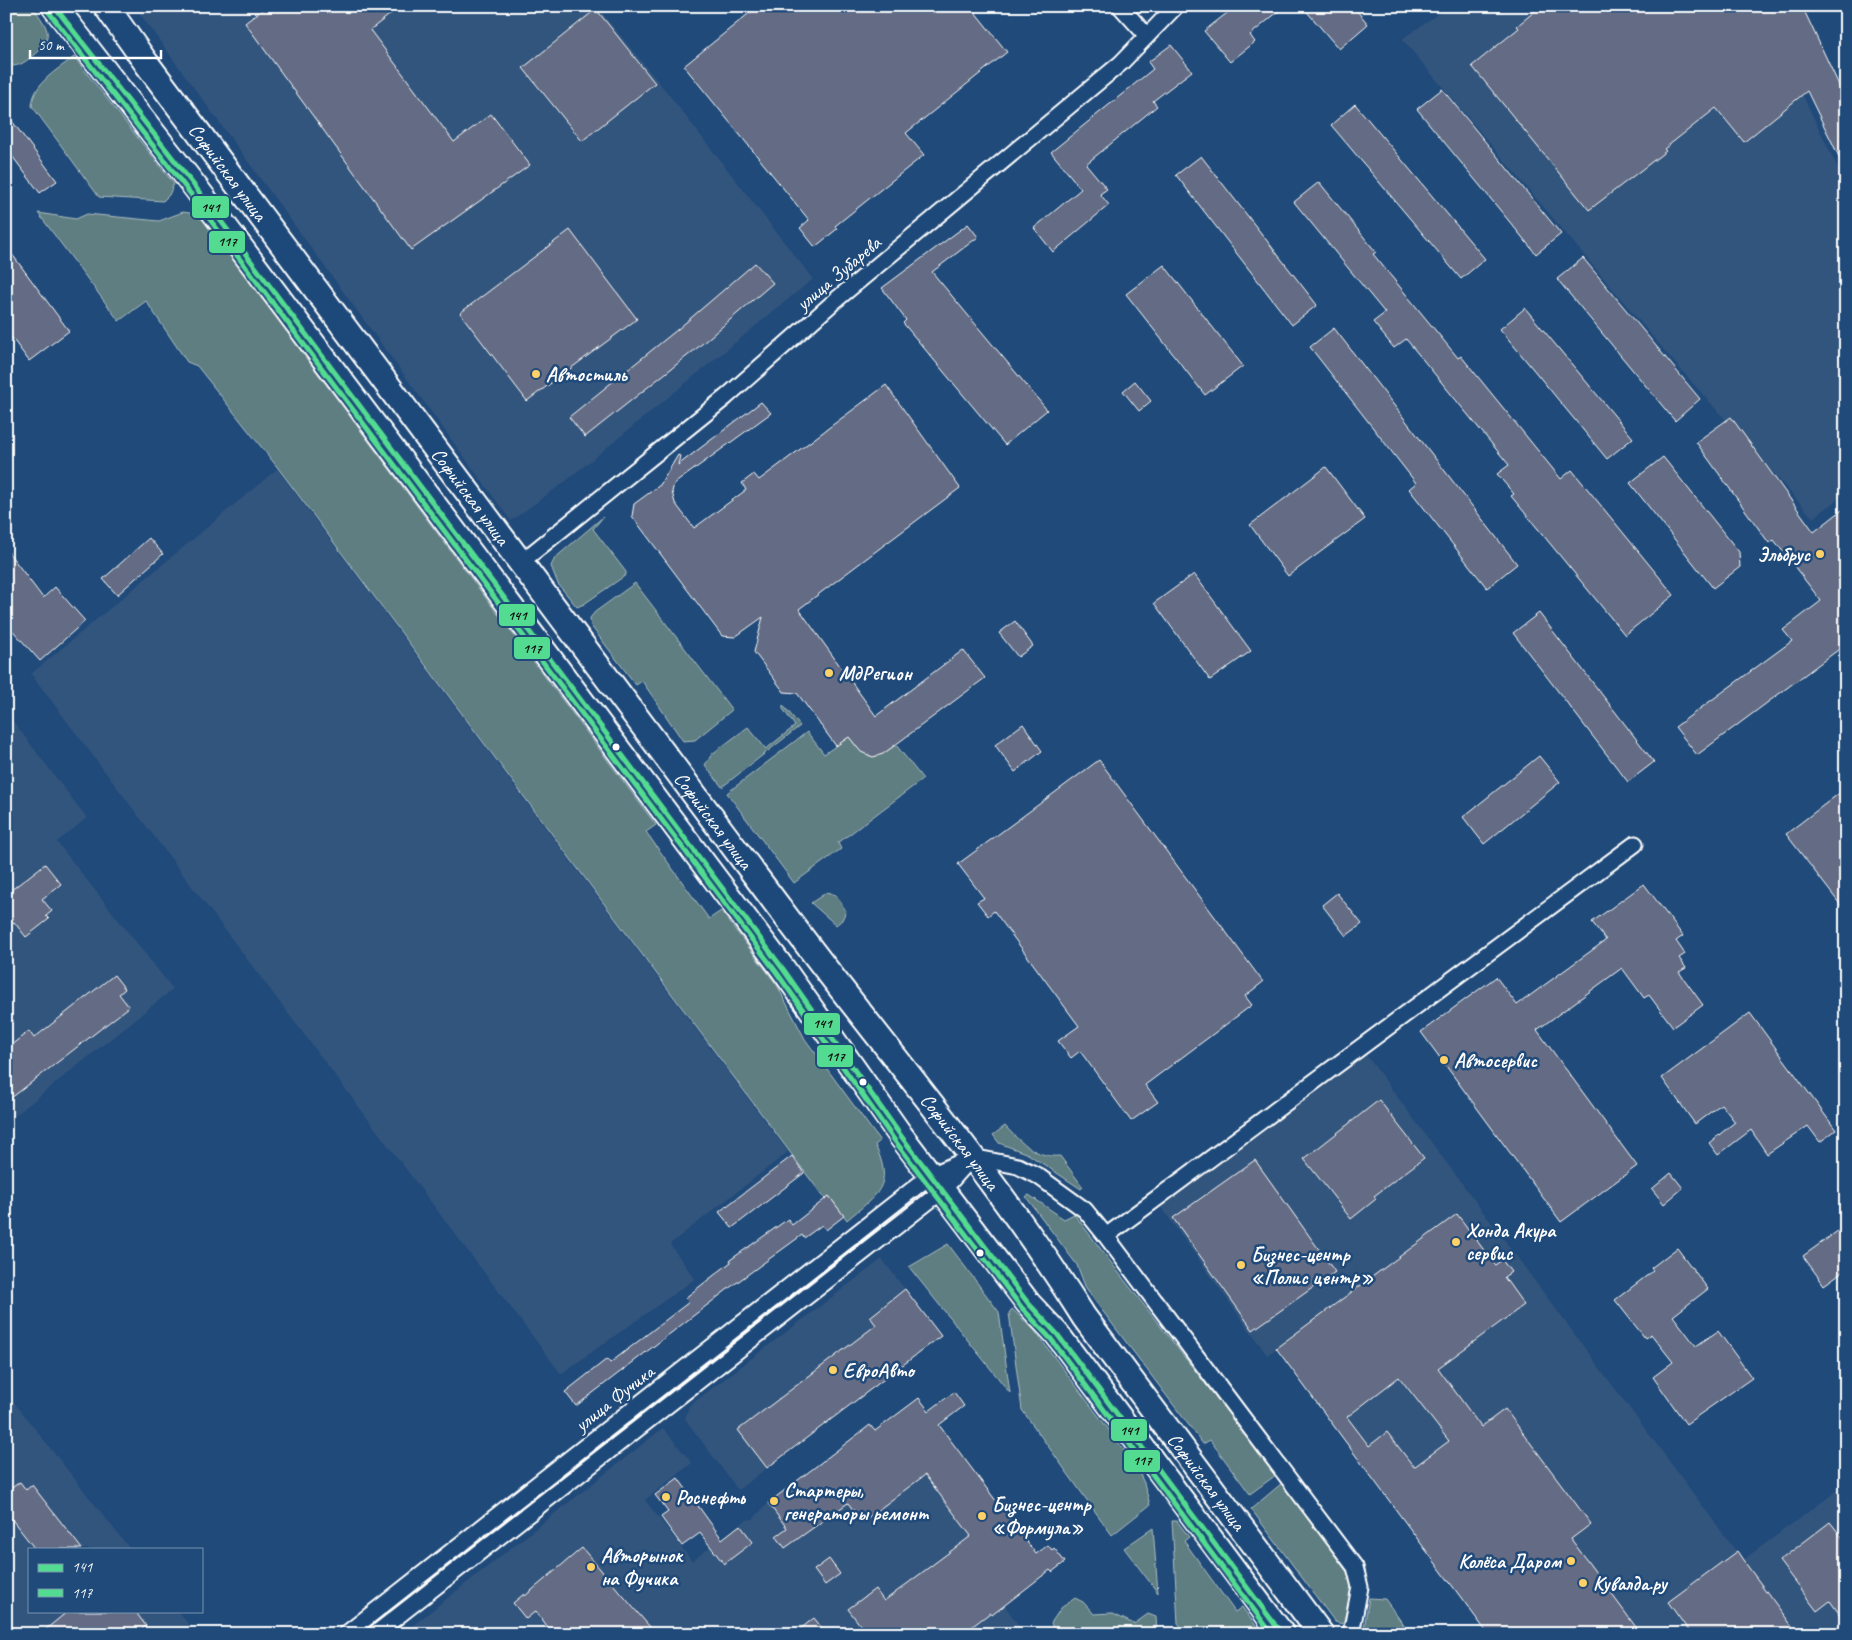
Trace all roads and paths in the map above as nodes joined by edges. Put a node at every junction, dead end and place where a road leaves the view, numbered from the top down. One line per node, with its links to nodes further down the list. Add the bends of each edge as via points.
1 (54, 6): 9 (main road, Софийская улица, via 208,204 771,953)
2 (106, 6): 6 (main road, Софийская улица)
3 (1120, 6): 5 (street)
4 (1176, 6): 5 (street, улица Зубарева)
5 (1147, 36): 6 (street, улица Зубарева, via 1121,63 837,299 726,396)
6 (520, 563): 8 (main road, Софийская улица, via 813,953)
7 (1636, 844): 10 (street)
8 (972, 1157): 9 (street, улица Фучика); 10 (street, via 1018,1166 1038,1176 1085,1210); 14 (main road, Софийская улица, via 1057,1274 1084,1317)
9 (937, 1183): 11 (street, улица Фучика); 12 (street, улица Фучика); 13 (main road, Софийская улица, via 1028,1302 1057,1334)
10 (1106, 1236): 15 (street, via 1355,1567 1360,1587)
11 (346, 1634)
12 (375, 1634)
13 (1282, 1634)
14 (1321, 1634)
15 (1351, 1634)

